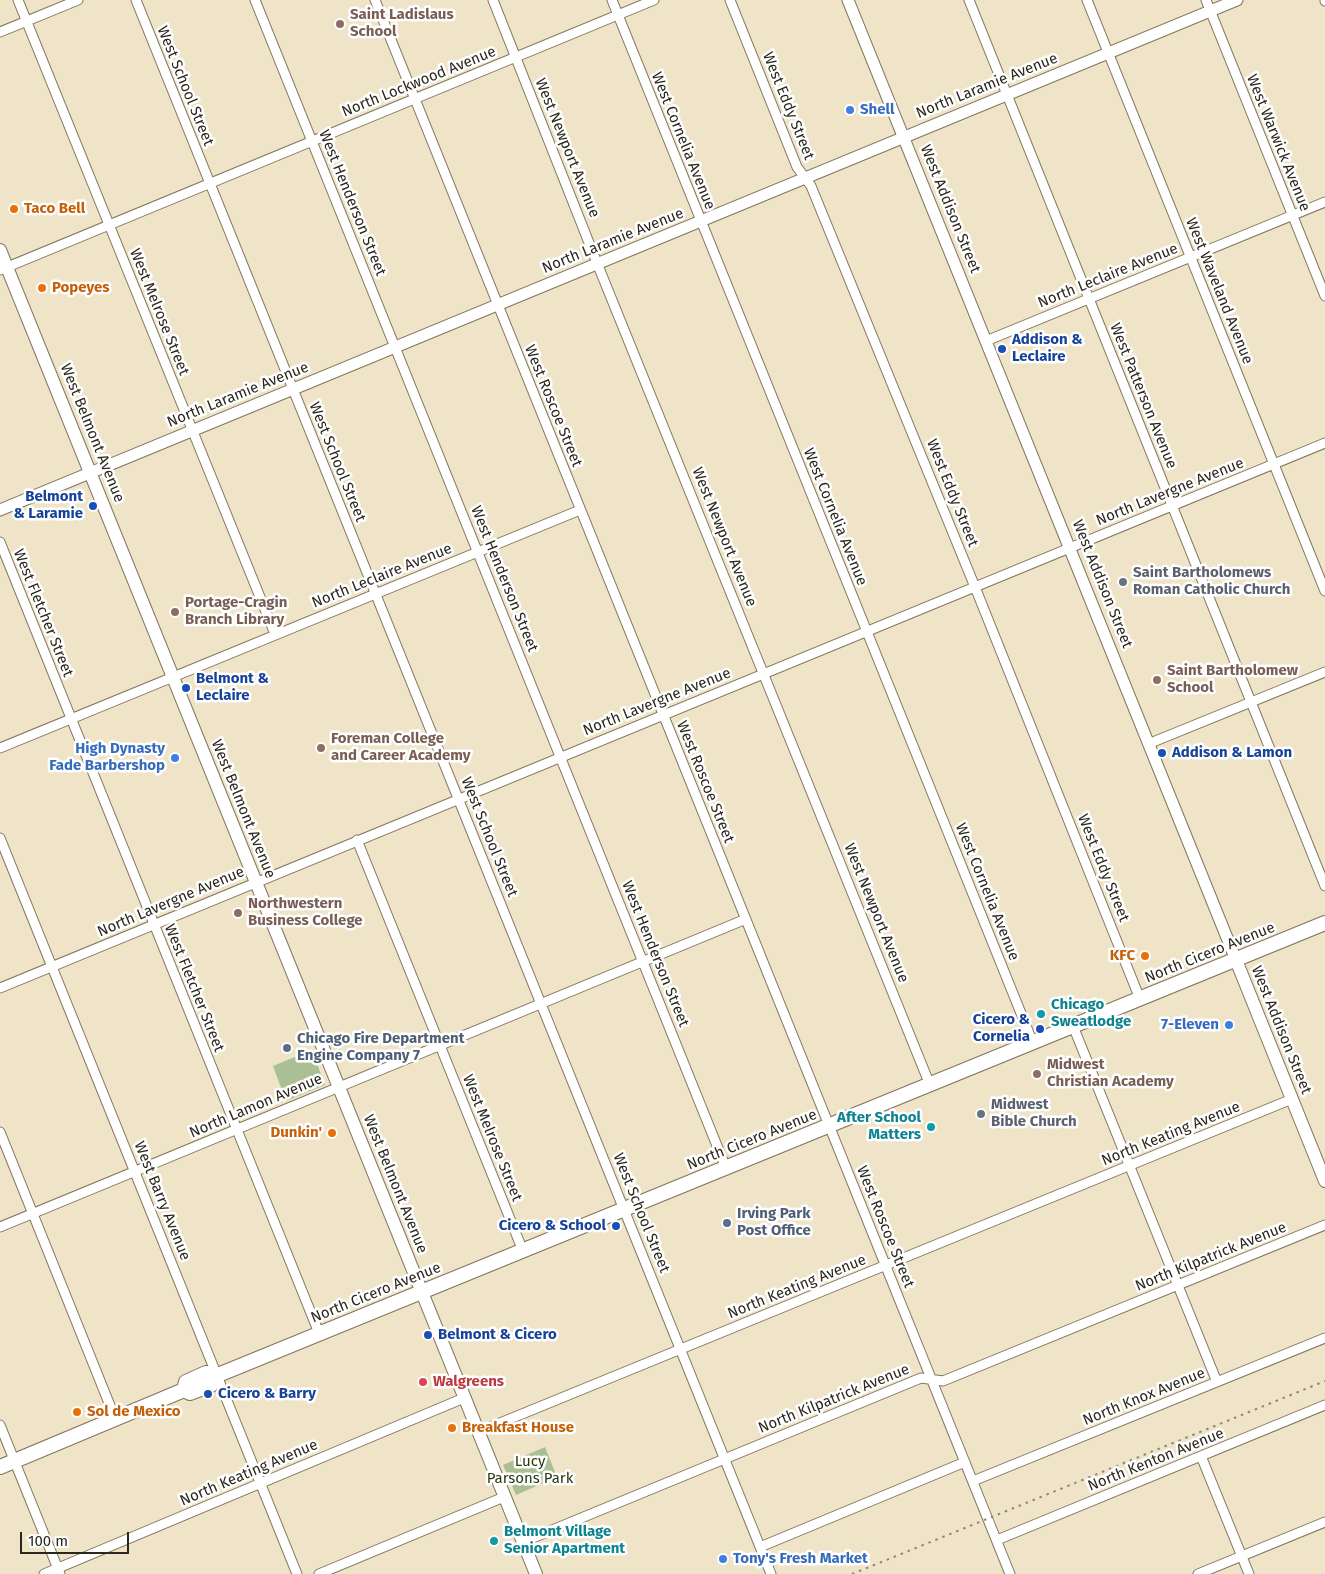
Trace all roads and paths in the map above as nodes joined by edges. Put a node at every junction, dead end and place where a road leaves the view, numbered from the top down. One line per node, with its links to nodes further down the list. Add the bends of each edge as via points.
1 (18, 0): 16 (street, West Melrose Street)
2 (78, 0): 16 (street)
3 (136, 0): 25 (street, West School Street)
4 (255, 0): 23 (street, West Henderson Street)
5 (375, 0): 21 (street, West Roscoe Street)
6 (493, 0): 19 (street, West Newport Avenue)
7 (612, 0): 15 (street, West Cornelia Avenue)
8 (654, 0): 15 (street, North Lockwood Avenue)
9 (730, 0): 24 (street, West Eddy Street, via 797,167)
10 (848, 0): 22 (street, West Addison Street)
11 (969, 0): 20 (street, West Patterson Avenue)
12 (1087, 0): 18 (street, West Waveland Avenue)
13 (1237, 0): 14 (street, North Laramie Avenue)
14 (1208, 5): 18 (street, North Laramie Avenue); 27 (street, West Warwick Avenue)
15 (618, 15): 19 (street, North Lockwood Avenue); 28 (street, West Cornelia Avenue)
16 (26, 22): 17 (street); 29 (street, West Melrose Street)
17 (0, 32)
18 (1108, 53): 20 (street, North Laramie Avenue); 31 (street, West Waveland Avenue)
19 (516, 57): 21 (street, North Lockwood Avenue); 32 (street, West Newport Avenue)
20 (1007, 95): 22 (street, North Laramie Avenue); 35 (street, West Patterson Avenue)
21 (414, 98): 23 (street, North Lockwood Avenue); 36 (street, West Roscoe Street)
22 (903, 137): 24 (street, North Laramie Avenue); 37 (street, West Addison Street)
23 (312, 141): 25 (street, North Lockwood Avenue); 38 (street, West Henderson Street)
24 (805, 178): 28 (street, North Laramie Avenue); 50 (street, West Eddy Street, via 812,186)
25 (209, 183): 29 (street, North Lockwood Avenue); 39 (street, West School Street)
26 (1325, 202): 27 (street, North Leclaire Avenue)
27 (1293, 215): 31 (street, North Leclaire Avenue); 34 (street, West Warwick Avenue)
28 (700, 220): 32 (street, North Laramie Avenue); 53 (street, West Cornelia Avenue)
29 (109, 224): 33 (street, North Lockwood Avenue); 40 (street, West Melrose Street)
30 (0, 250): 33 (main road, West Belmont Avenue)
31 (1190, 257): 35 (street, North Leclaire Avenue); 42 (street, West Waveland Avenue)
32 (597, 263): 36 (street, North Laramie Avenue); 56 (street, West Newport Avenue)
33 (3, 269): 43 (main road, West Belmont Avenue)
34 (1325, 296)
35 (1089, 298): 37 (street, North Leclaire Avenue); 44 (street, West Patterson Avenue)
36 (497, 304): 38 (street, North Laramie Avenue); 46 (street, West Roscoe Street)
37 (986, 341): 48 (street, West Addison Street)
38 (395, 346): 39 (street, North Laramie Avenue); 49 (street, West Henderson Street)
39 (292, 388): 40 (street, North Laramie Avenue); 52 (street, West School Street)
40 (192, 430): 43 (street, North Laramie Avenue); 54 (street, West Melrose Street)
41 (1325, 443): 42 (street, North Lavergne Avenue)
42 (1274, 464): 44 (street, North Lavergne Avenue); 51 (street, West Waveland Avenue)
43 (90, 472): 45 (street, North Laramie Avenue); 57 (main road, West Belmont Avenue)
44 (1172, 506): 48 (street, North Lavergne Avenue); 58 (street, West Patterson Avenue)
45 (0, 510)
46 (580, 510): 49 (street, North Leclaire Avenue); 59 (street, West Roscoe Street)
47 (0, 542): 60 (street, West Fletcher Street)
48 (1070, 548): 50 (street, North Lavergne Avenue); 61 (street, West Addison Street)
49 (478, 552): 52 (street, North Leclaire Avenue); 63 (street, West Henderson Street)
50 (975, 586): 53 (street, North Lavergne Avenue); 76 (street, West Eddy Street)
51 (1325, 591)
52 (376, 593): 54 (street, North Leclaire Avenue); 64 (street, West School Street)
53 (866, 631): 56 (street, North Lavergne Avenue); 79 (street, West Cornelia Avenue)
54 (275, 634): 57 (street, North Leclaire Avenue)
55 (1325, 672): 58 (street)
56 (764, 673): 59 (street, North Lavergne Avenue); 81 (street, West Newport Avenue)
57 (172, 676): 60 (street, North Leclaire Avenue); 67 (main road, West Belmont Avenue)
58 (1251, 702): 61 (street); 68 (street, West Patterson Avenue)
59 (663, 715): 63 (street, North Lavergne Avenue); 69 (street, West Roscoe Street)
60 (71, 718): 62 (street, North Leclaire Avenue); 70 (street, West Fletcher Street)
61 (1148, 744): 72 (street, West Addison Street)
62 (0, 748)
63 (560, 757): 64 (street, North Lavergne Avenue); 73 (street, West Henderson Street)
64 (458, 798): 66 (street, North Lavergne Avenue); 77 (street, West School Street)
65 (0, 838): 74 (street, West Barry Avenue)
66 (357, 840): 67 (street, North Lavergne Avenue); 80 (street, West Melrose Street)
67 (256, 882): 70 (street, North Lavergne Avenue); 82 (main road, West Belmont Avenue)
68 (1325, 886)
69 (746, 919): 73 (street, North Lamon Avenue); 84 (street, West Roscoe Street)
70 (153, 924): 74 (street, North Lavergne Avenue); 85 (street, West Fletcher Street)
71 (1325, 924): 72 (main road, North Cicero Avenue)
72 (1236, 960): 76 (main road, North Cicero Avenue); 83 (main road, West Addison Street)
73 (643, 961): 77 (street, North Lamon Avenue); 88 (street, West Henderson Street)
74 (52, 966): 75 (street, North Lavergne Avenue); 89 (street, West Barry Avenue)
75 (0, 988)
76 (1140, 999): 78 (main road, North Cicero Avenue)
77 (541, 1003): 80 (street, North Lamon Avenue); 91 (street, West School Street)
78 (1074, 1026): 79 (main road, North Cicero Avenue); 87 (street)
79 (1033, 1043): 81 (main road, North Cicero Avenue)
80 (440, 1045): 82 (street, North Lamon Avenue); 95 (street, West Melrose Street)
81 (930, 1085): 84 (main road, North Cicero Avenue)
82 (338, 1087): 85 (street, North Lamon Avenue); 98 (main road, West Belmont Avenue)
83 (1292, 1099): 87 (street, North Keating Avenue); 90 (main road, West Addison Street)
84 (829, 1126): 88 (main road, North Cicero Avenue); 96 (street, West Roscoe Street)
85 (236, 1129): 89 (street, North Lamon Avenue); 99 (street, West Fletcher Street)
86 (0, 1132): 92 (street)
87 (1130, 1166): 96 (street, North Keating Avenue); 97 (street)
88 (726, 1168): 91 (main road, North Cicero Avenue)
89 (135, 1171): 92 (street, North Lamon Avenue); 102 (street, West Barry Avenue)
90 (1324, 1175)
91 (624, 1210): 95 (main road, North Cicero Avenue); 101 (street, West School Street)
92 (33, 1214): 94 (street, North Lamon Avenue); 107 (street)
93 (1325, 1225): 97 (street, North Kilpatrick Avenue)
94 (0, 1227)
95 (523, 1251): 98 (main road, North Cicero Avenue)
96 (886, 1266): 101 (street, North Keating Avenue); 103 (street, West Roscoe Street)
97 (1178, 1285): 103 (street, North Kilpatrick Avenue, via 943,1381); 104 (street)
98 (422, 1292): 99 (main road, North Cicero Avenue); 105 (main road, West Belmont Avenue)
99 (319, 1333): 102 (main road, North Cicero Avenue)
100 (1325, 1338): 104 (street, North Knox Avenue)
101 (681, 1349): 109 (street, North Keating Avenue); 111 (street, West School Street)
102 (218, 1375): 107 (main road, North Cicero Avenue, via 211,1385 190,1393 184,1390); 116 (street, West Barry Avenue)
103 (932, 1379): 111 (street, North Kilpatrick Avenue, via 921,1378); 113 (street, West Roscoe Street)
104 (1217, 1382): 115 (street, North Knox Avenue)
105 (464, 1398): 109 (main road, West Belmont Avenue); 116 (street, North Keating Avenue)
106 (1325, 1405): 110 (street, North Kenton Avenue)
107 (115, 1418): 112 (main road, North Cicero Avenue)
108 (0, 1425): 112 (street)
109 (478, 1432): 117 (main road, West Belmont Avenue)
110 (1201, 1456): 119 (street, North Kenton Avenue); 122 (street)
111 (725, 1459): 120 (street, North Kilpatrick Avenue); 121 (street, West School Street)
112 (14, 1461): 114 (main road, North Cicero Avenue); 123 (street)
113 (965, 1462): 115 (street, West Roscoe Street); 121 (street)
114 (0, 1467)
115 (973, 1481): 119 (street, West Roscoe Street)
116 (261, 1483): 123 (street, North Keating Avenue); 125 (street, West Barry Avenue)
117 (504, 1496): 120 (main road, West Belmont Avenue); 126 (street)
118 (1325, 1522): 122 (street)
119 (997, 1540): 129 (street, West Roscoe Street)
120 (523, 1542): 127 (main road, West Belmont Avenue)
121 (760, 1547): 128 (street, West School Street)
122 (1242, 1556): 130 (street); 131 (street)
123 (59, 1571): 124 (street, North Keating Avenue)
124 (44, 1574)
125 (297, 1574)
126 (319, 1574)
127 (536, 1574)
128 (771, 1574)
129 (1010, 1574)
130 (1198, 1574)
131 (1249, 1574)

